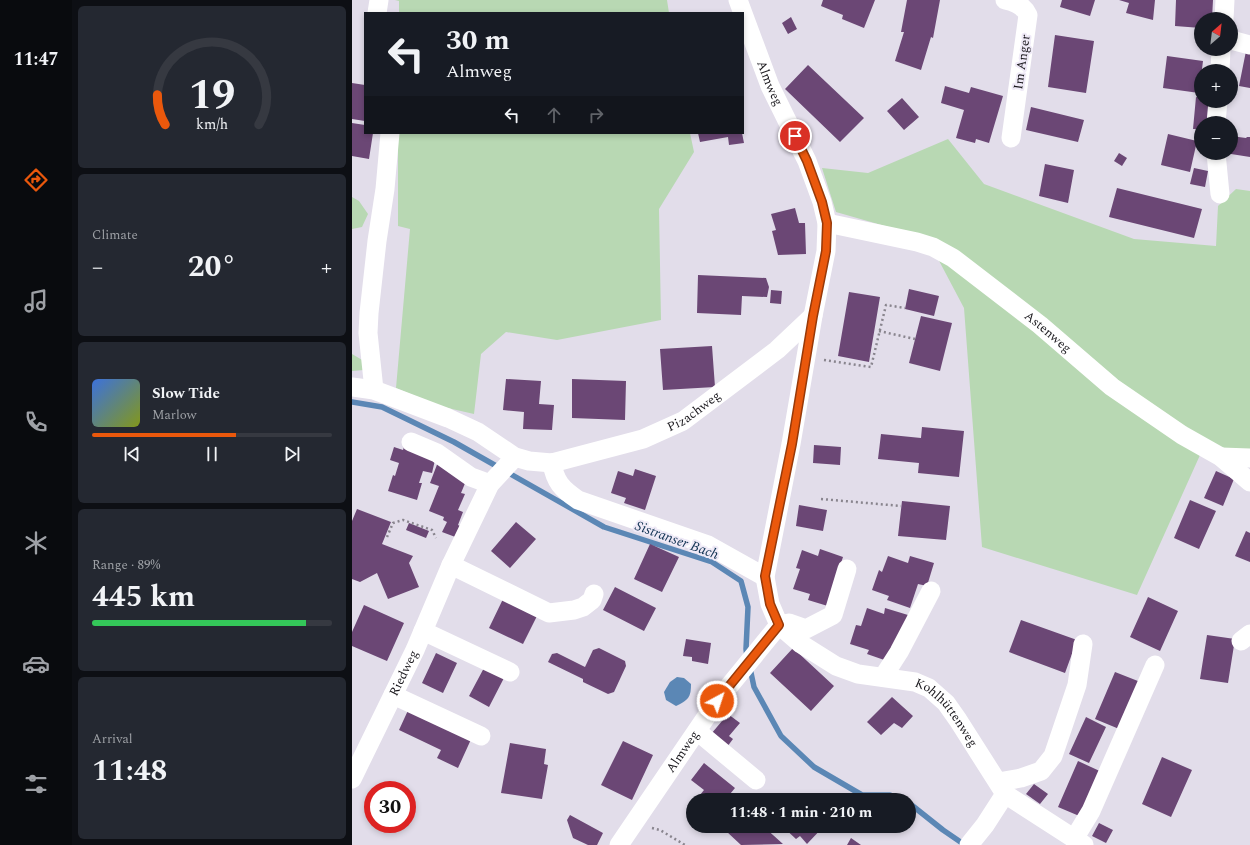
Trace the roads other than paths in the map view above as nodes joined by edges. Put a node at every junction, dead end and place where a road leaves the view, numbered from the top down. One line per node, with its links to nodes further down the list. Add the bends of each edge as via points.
1 (379, 0): 4 (street)
2 (1005, 0): 10 (street, Im Anger, via 1020,5 1028,15)
3 (1225, 0): 5 (street)
4 (377, 12)
5 (1224, 12)
6 (744, 25): 13 (street, Almweg, via 770,86 807,161)
7 (1238, 42): 8 (street)
8 (1250, 45)
9 (390, 134): 16 (street, via 369,313 368,333)
10 (1011, 138)
11 (1217, 160): 12 (street)
12 (1220, 194)
13 (827, 223): 14 (street, Almweg, via 826,251); 18 (street, Astenweg, via 917,242 953,258 1040,325 1112,387)
14 (813, 316): 20 (street, Pizachweg, via 776,350 683,421 643,439); 25 (street, Almweg, via 792,444)
15 (352, 387): 16 (street, Pizachweg)
16 (374, 390): 21 (street, Pizachweg, via 478,432)
17 (411, 442): 21 (street, via 437,453 471,477)
18 (1221, 457): 19 (street); 22 (street, Astenweg)
19 (1250, 458)
20 (552, 463): 21 (street, Pizachweg, via 529,461); 25 (street, via 560,485 578,500 708,545)
21 (503, 470): 23 (street, Riedweg)
22 (1250, 482)
23 (451, 566): 27 (street, via 549,613 583,607 592,600); 29 (street, Riedweg)
24 (847, 569): 28 (street, via 833,615 806,629 789,623)
25 (765, 576): 28 (street, Almweg, via 770,604)
26 (931, 591): 33 (street)
27 (594, 594)
28 (779, 625): 33 (street, Kohlhüttenweg, via 801,644 836,666 858,674); 35 (street, Almweg, via 717,701)
29 (422, 631): 32 (street); 34 (street, Riedweg)
30 (1082, 644): 39 (street, via 1077,685 1053,756 1041,771)
31 (1155, 665): 40 (street)
32 (510, 672)
33 (883, 677): 39 (street, Kohlhüttenweg, via 922,684 938,695 958,720)
34 (393, 695): 36 (street); 37 (street, Riedweg)
35 (697, 731): 38 (street); 41 (street, Almweg)
36 (481, 736)
37 (352, 779)
38 (756, 780)
39 (1002, 788): 40 (street, Kohlhüttenweg); 42 (street, via 985,825)
40 (1080, 842)
41 (619, 845)
42 (969, 845)

